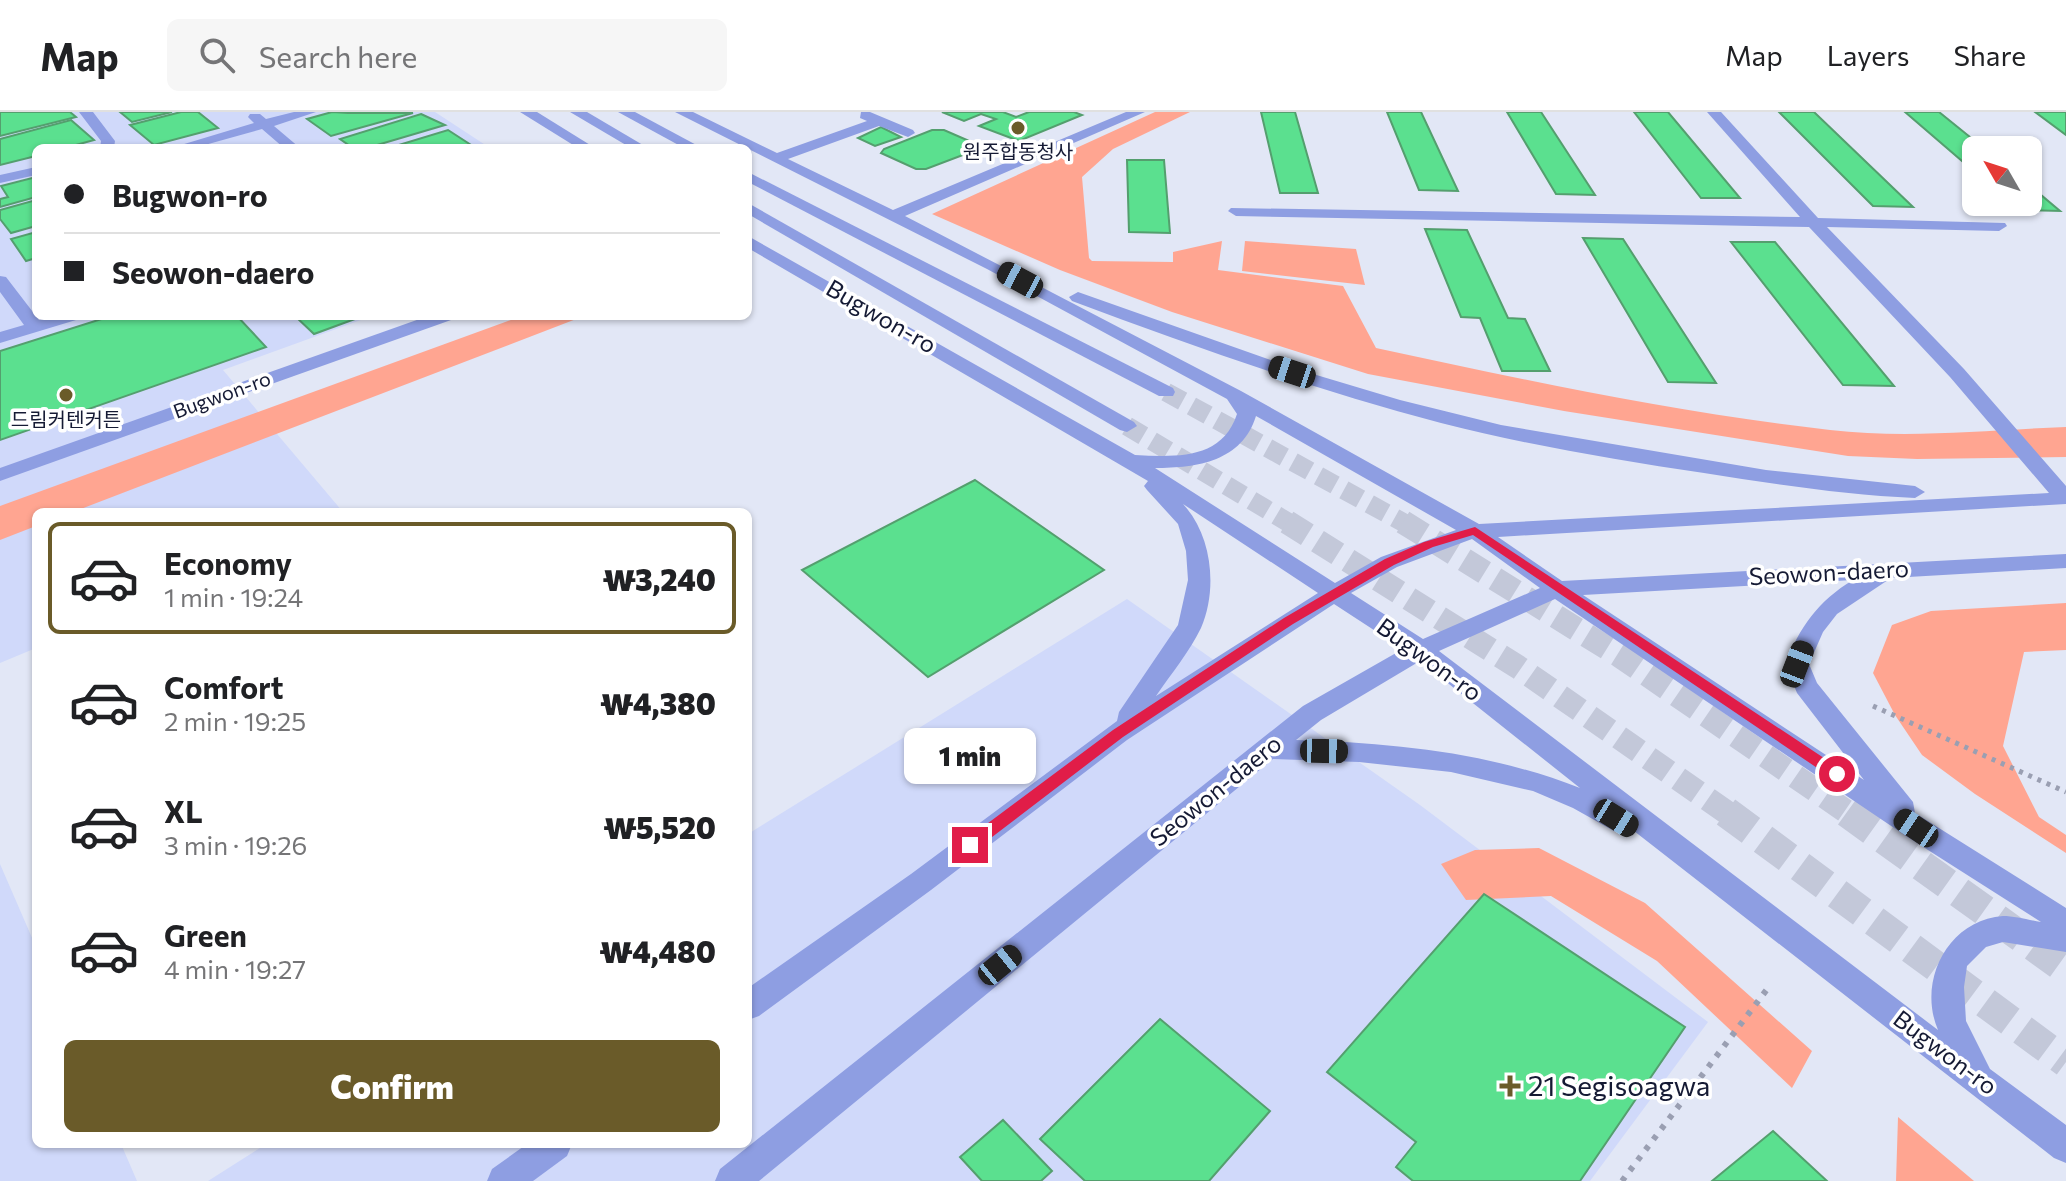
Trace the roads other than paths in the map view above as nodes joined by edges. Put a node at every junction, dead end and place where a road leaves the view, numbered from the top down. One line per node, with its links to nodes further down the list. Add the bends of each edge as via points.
1 (86, 112): 14 (street)
2 (249, 112): 12 (street)
3 (309, 112): 12 (street)
4 (527, 112): 17 (street)
5 (577, 112): 18 (street)
6 (625, 112): 19 (street)
7 (682, 112): 20 (street)
8 (859, 112): 11 (street)
9 (1714, 112): 29 (street)
10 (1125, 114): 28 (street)
11 (880, 121): 13 (street); 22 (street)
12 (265, 125): 15 (street); 16 (street)
13 (908, 133)
14 (108, 144)
15 (193, 144)
16 (288, 144)
17 (581, 144)
18 (634, 144)
19 (687, 144)
20 (748, 144)
21 (752, 146): 22 (street)
22 (777, 158): 28 (street)
23 (32, 172): 25 (street)
24 (752, 178): 38 (street)
25 (0, 179)
26 (752, 210): 40 (street, Bugwon-ro)
27 (1236, 211): 29 (street)
28 (895, 215): 32 (street)
29 (1813, 222): 30 (street); 43 (street, via 1957,373)
30 (1999, 226)
31 (752, 243): 41 (street, Bugwon-ro)
32 (993, 266): 39 (street); 43 (street, via 1205,344 1499,431 1861,490)
33 (0, 281): 36 (street)
34 (57, 320): 36 (street)
35 (434, 320): 42 (street, Bugwon-ro)
36 (35, 327): 37 (street)
37 (0, 338)
38 (1166, 392)
39 (1234, 395): 41 (street, via 1247,414 1234,444 1169,463); 44 (street)
40 (1127, 426)
41 (1131, 461): 48 (street, Bugwon-ro); 50 (street, via 1188,522 1200,570 1190,626)
42 (0, 475)
43 (2066, 498): 44 (street)
44 (1475, 531): 47 (street); 48 (street, via 1389,562)
45 (2066, 561): 46 (street, Seowon-daero)
46 (1888, 570): 47 (street, Seowon-daero); 52 (street, via 1834,600 1797,664 1806,687)
47 (1557, 589): 49 (street, Seowon-daero); 52 (street)
48 (1334, 593): 49 (street, Bugwon-ro); 50 (street)
49 (1421, 649): 51 (street, Seowon-daero, via 1312,713); 53 (street, Bugwon-ro)
50 (1118, 733): 56 (street)
51 (1267, 749): 53 (street, via 1381,752 1483,766 1559,789 1616,818); 61 (street, Seowon-daero)
52 (1916, 828): 54 (street)
53 (1729, 890): 57 (street, Bugwon-ro)
54 (2066, 923)
55 (2066, 939): 57 (street, via 2003,929 1976,937 1953,961 1950,1021)
56 (752, 1003)
57 (1990, 1086): 58 (street, Bugwon-ro)
58 (2066, 1146)
59 (549, 1148): 60 (street)
60 (504, 1181)
61 (732, 1181)

